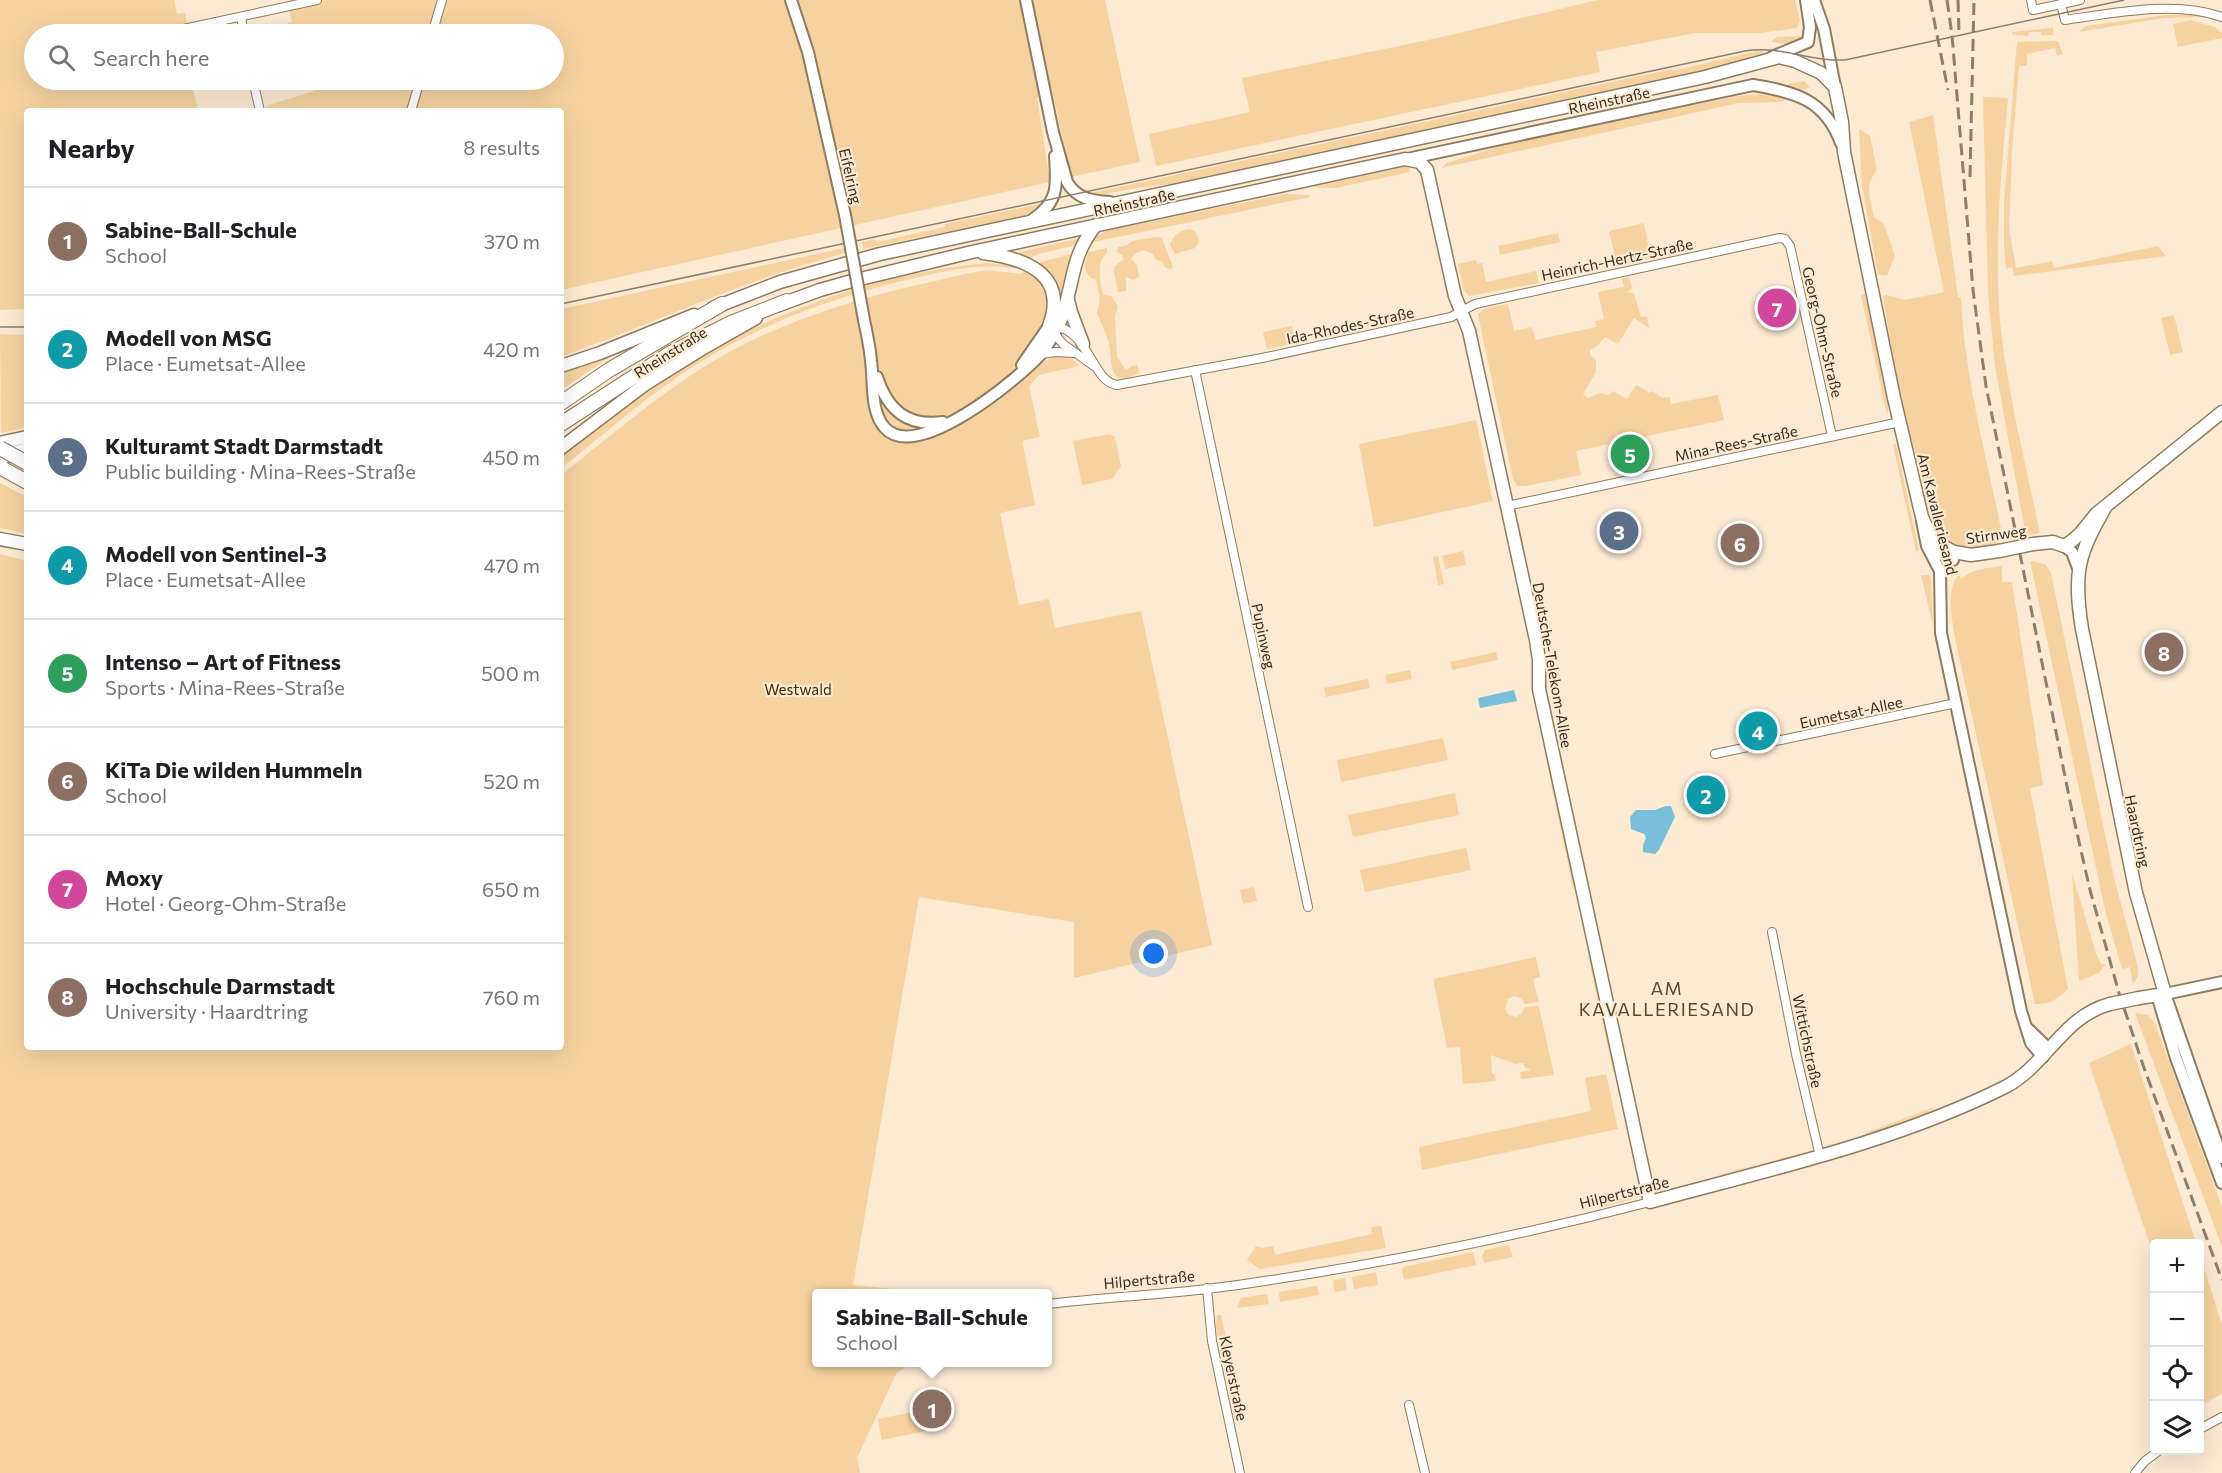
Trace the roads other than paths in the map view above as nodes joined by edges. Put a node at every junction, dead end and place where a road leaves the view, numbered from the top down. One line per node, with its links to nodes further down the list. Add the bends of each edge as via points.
1 (317, 0): 10 (street)
2 (442, 0): 14 (street)
3 (791, 0): 37 (main road, Eifelring, bridge, via 808,52 845,215)
4 (1026, 0): 22 (main road)
5 (1806, 0): 15 (main road, Rheinstraße, via 1808,42)
6 (1814, 0): 17 (main road, Am Kavalleriesand)
7 (2031, 0): 9 (street, via 2033,10)
8 (2080, 0): 9 (street)
9 (2061, 4): 11 (street, via 2065,20 2151,6 2203,10)
10 (241, 17): 12 (street); 13 (street)
11 (2222, 17)
12 (208, 24)
13 (242, 24)
14 (435, 24)
15 (1752, 65): 17 (main road, Rheinstraße, via 1779,57 1795,61 1821,72); 25 (main road, Rheinstraße)
16 (1754, 85): 23 (main road, Am Kavalleriesand, via 1795,94 1811,102 1831,119); 24 (main road, Rheinstraße)
17 (1835, 87): 23 (main road, Am Kavalleriesand)
18 (255, 90): 20 (street)
19 (417, 90): 21 (street)
20 (259, 108)
21 (412, 108)
22 (1053, 132): 25 (main road, via 1071,189 1092,201); 26 (main road, via 1055,192 1044,212)
23 (1844, 152): 45 (main road, Am Kavalleriesand)
24 (1405, 159): 27 (main road, Rheinstraße); 33 (main road, Deutsche-Telekom-Allee, via 1420,162 1427,171)
25 (1117, 203): 26 (main road, Rheinstraße)
26 (1028, 223): 32 (main road, Rheinstraße, via 848,262)
27 (1096, 225): 29 (main road, Rheinstraße); 30 (main road, via 1078,252)
28 (1780, 238): 33 (street, Heinrich-Hertz-Straße, via 1480,303); 46 (street, Georg-Ohm-Straße, via 1790,246)
29 (972, 252): 31 (main road, Rheinstraße); 34 (main road, via 1015,258 1038,271 1053,298)
30 (1068, 299): 34 (main road); 35 (main road)
31 (787, 301): 44 (highway, via 679,348); 49 (main road, Rheinstraße, via 644,385)
32 (722, 304): 38 (main road, Rheinstraße); 41 (highway)
33 (1461, 312): 39 (street, Ida-Rhodes-Straße); 56 (main road, Deutsche-Telekom-Allee, via 1470,331)
34 (1054, 329): 35 (street); 35 (street, via 1069,332); 36 (main road, Eifelring); 40 (main road, Eifelring)
35 (1079, 348): 36 (street); 39 (street, via 1109,383 1117,386)
36 (1041, 354): 40 (main road, Eifelring)
37 (871, 361): 43 (main road, Eifelring, via 887,401 905,417 931,423); 43 (main road, Eifelring, via 876,411 890,433 917,437)
38 (564, 365)
39 (1194, 370): 68 (street, Pupinweg)
40 (1011, 380): 43 (main road, Eifelring)
41 (564, 401)
42 (2222, 412): 57 (main road, Haardtring)
43 (955, 420)
44 (564, 422)
45 (1900, 422): 46 (street, Mina-Rees-Straße); 58 (main road, Am Kavalleriesand)
46 (1832, 436): 56 (street, Mina-Rees-Straße)
47 (24, 438): 48 (main road)
48 (0, 443)
49 (564, 446)
50 (0, 448): 53 (highway, bridge)
51 (24, 451): 52 (highway)
52 (0, 457)
53 (24, 461)
54 (0, 467): 55 (highway)
55 (21, 479)
56 (1507, 506): 76 (main road, Deutsche-Telekom-Allee, via 1536,640 1539,689)
57 (2106, 506): 61 (main road, Haardtring, via 2077,538); 64 (main road, Haardtring)
58 (1922, 518): 62 (main road, Stirnweg, via 1937,543); 63 (main road, via 1934,550); 65 (main road, Am Kavalleriesand, via 1927,546)
59 (0, 539): 60 (main road)
60 (24, 543)
61 (2064, 546): 62 (main road, Stirnweg, bridge, via 2053,542); 64 (main road, via 2072,552)
62 (1971, 555): 63 (main road)
63 (1953, 560): 65 (main road)
64 (2078, 568): 71 (main road, Haardtring, via 2082,628 2136,893)
65 (1940, 570): 66 (main road, Am Kavalleriesand, via 1941,633)
66 (1956, 703): 67 (street, Eumetsat-Allee); 72 (main road, Am Kavalleriesand, via 2025,1025)
67 (1715, 754)
68 (1308, 907)
69 (1772, 932): 73 (street, Wittichstraße)
70 (2222, 982): 71 (main road)
71 (2161, 994): 72 (main road, Hilpertstraße, bridge, via 2089,1012); 74 (main road, Haardtring); 75 (main road, Haardtring, via 2176,1058)
72 (2046, 1053): 73 (main road, Hilpertstraße, via 2022,1077 1997,1090 1913,1125)
73 (1820, 1156): 76 (main road, Hilpertstraße)
74 (2222, 1158)
75 (2222, 1183)
76 (1650, 1202): 77 (street, Hilpertstraße, via 1427,1252)
77 (1207, 1288): 78 (street, Hilpertstraße); 84 (street, Kleyerstraße, via 1212,1341)
78 (1052, 1304)
79 (1409, 1405): 85 (street)
80 (2222, 1417): 81 (street)
81 (2204, 1426)
82 (2153, 1455): 83 (street)
83 (2136, 1472)
84 (1239, 1473)
85 (1425, 1473)

